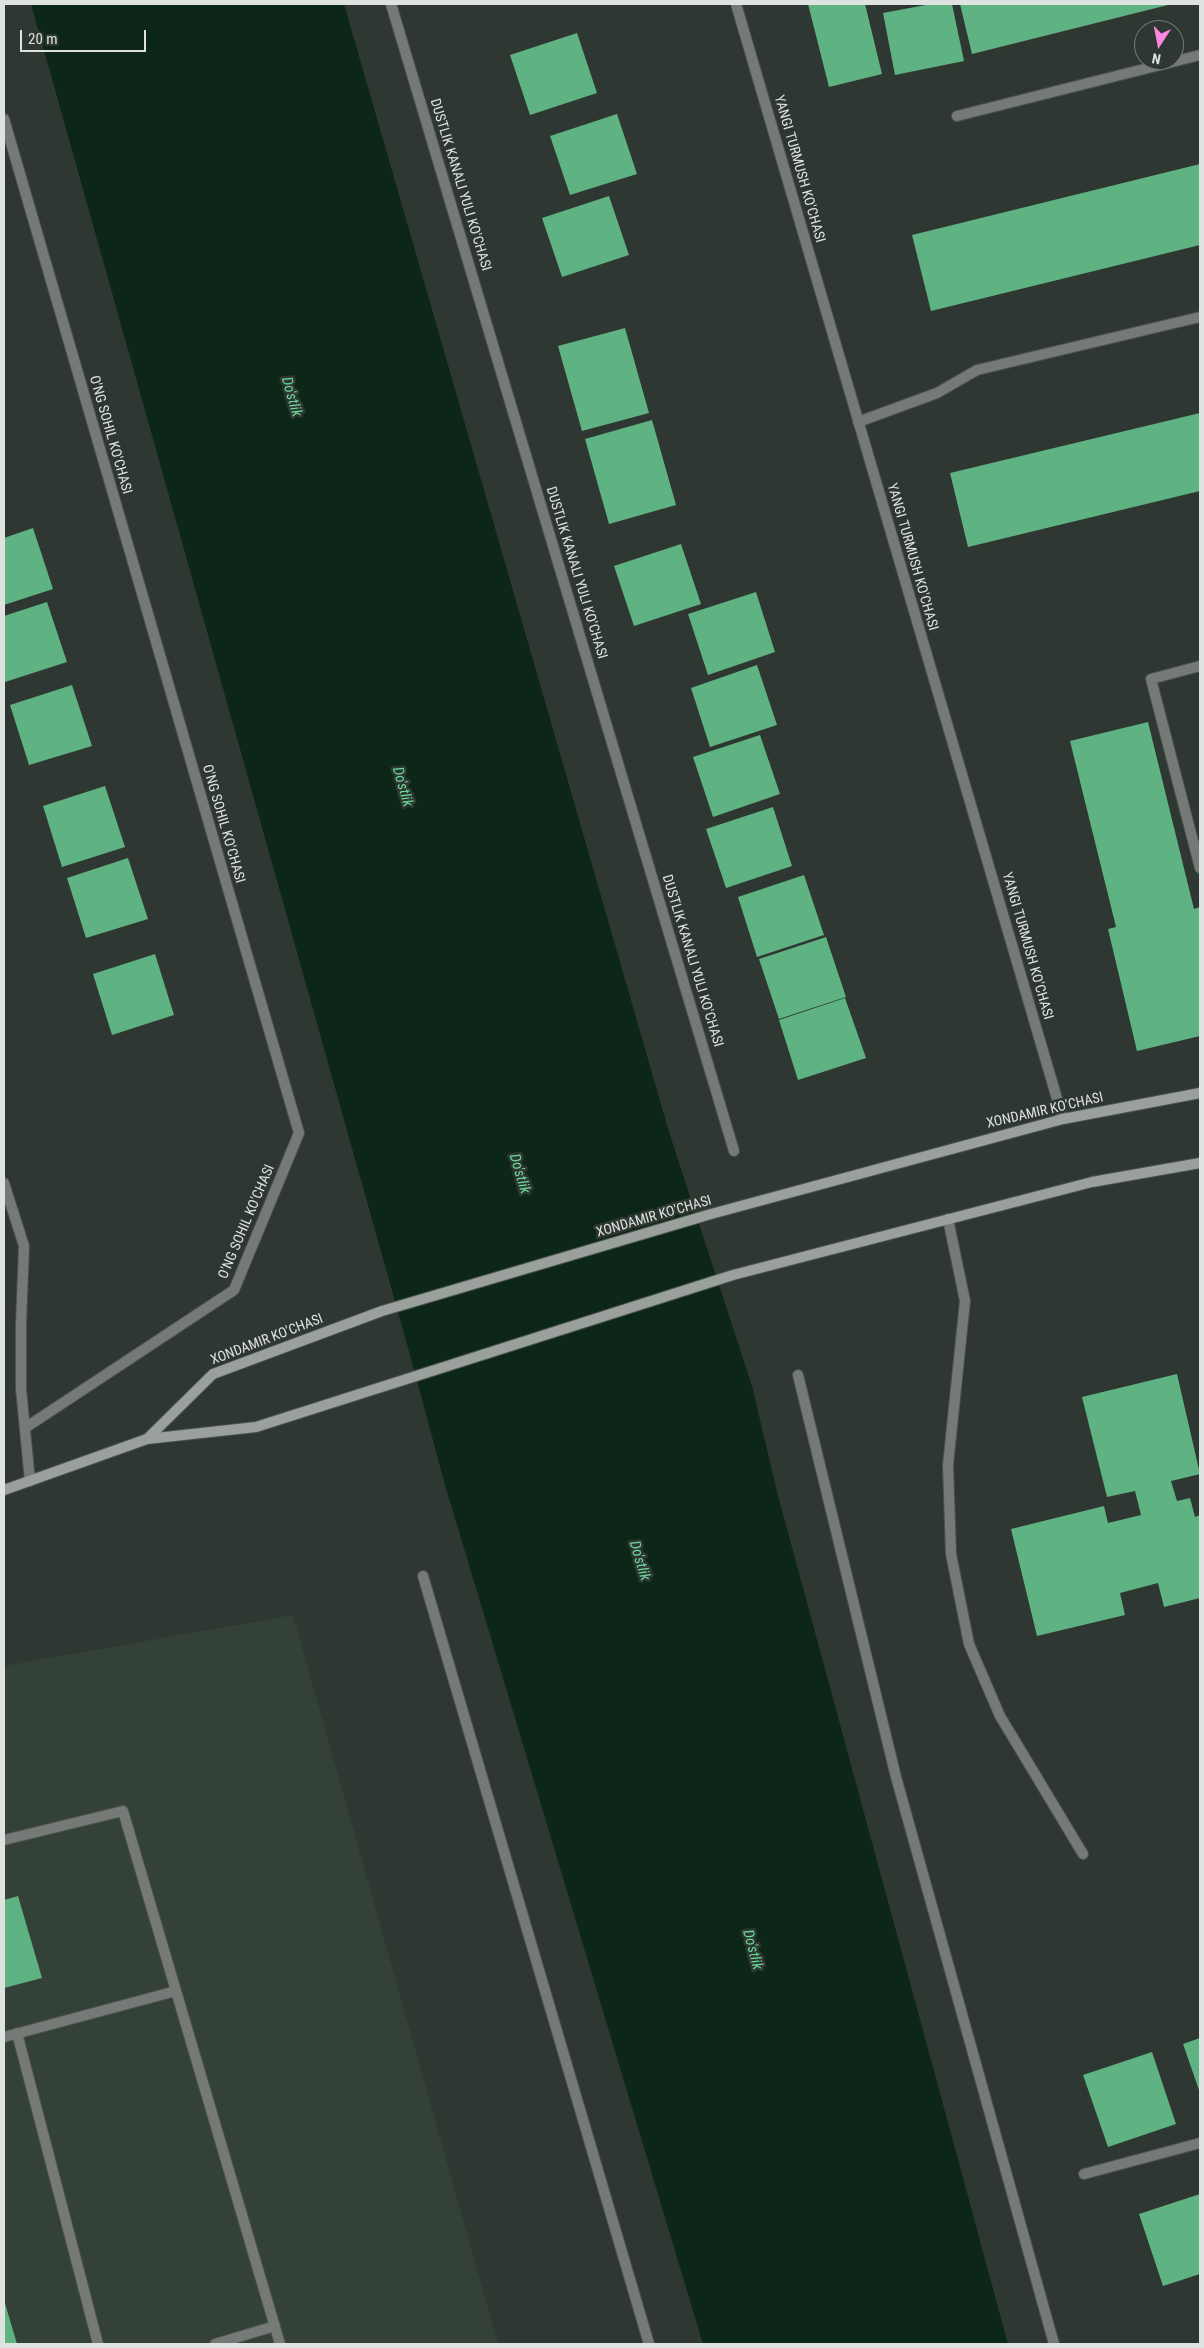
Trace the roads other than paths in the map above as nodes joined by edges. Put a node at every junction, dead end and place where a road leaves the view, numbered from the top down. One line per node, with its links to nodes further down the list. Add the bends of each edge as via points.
1 (391, 4): 12 (street, DUSTLIK KANALI YULI KO'CHASI)
2 (736, 4): 7 (street, YANGI TURMUSH KO'CHASI)
3 (1200, 55): 4 (street)
4 (957, 116)
5 (4, 119): 17 (street, O'NG SOHIL KO'CHASI, via 299,1133 234,1290)
6 (1200, 317): 7 (street, via 977,370 937,393)
7 (858, 422): 11 (street, YANGI TURMUSH KO'CHASI)
8 (1200, 666): 9 (street, via 1151,679)
9 (1200, 868)
10 (1200, 1093): 11 (main road, XONDAMIR KO'CHASI)
11 (1063, 1119): 18 (main road, XONDAMIR KO'CHASI, via 711,1214 382,1311 213,1374)
12 (734, 1151)
13 (1200, 1163): 15 (main road, XONDAMIR KO'CHASI, via 1092,1182)
14 (4, 1183): 17 (street, via 24,1246 21,1389)
15 (948, 1219): 18 (main road, XONDAMIR KO'CHASI, via 733,1275 256,1427); 23 (street, via 965,1301 948,1465 951,1554 969,1644 1000,1716)
16 (798, 1375): 34 (street, via 896,1777)
17 (25, 1428): 19 (street)
18 (147, 1439): 19 (main road, XONDAMIR KO'CHASI)
19 (30, 1480): 20 (main road, XONDAMIR KO'CHASI)
20 (4, 1490)
21 (423, 1576): 33 (street)
22 (4, 1840): 24 (street, via 123,1811)
23 (1083, 1854)
24 (176, 1991): 25 (street); 29 (street)
25 (18, 2033): 26 (street); 30 (street)
26 (4, 2037)
27 (1200, 2143): 28 (street)
28 (1084, 2174)
29 (275, 2326): 31 (street); 32 (street)
30 (98, 2344)
31 (215, 2344)
32 (280, 2344)
33 (649, 2344)
34 (1054, 2344)

